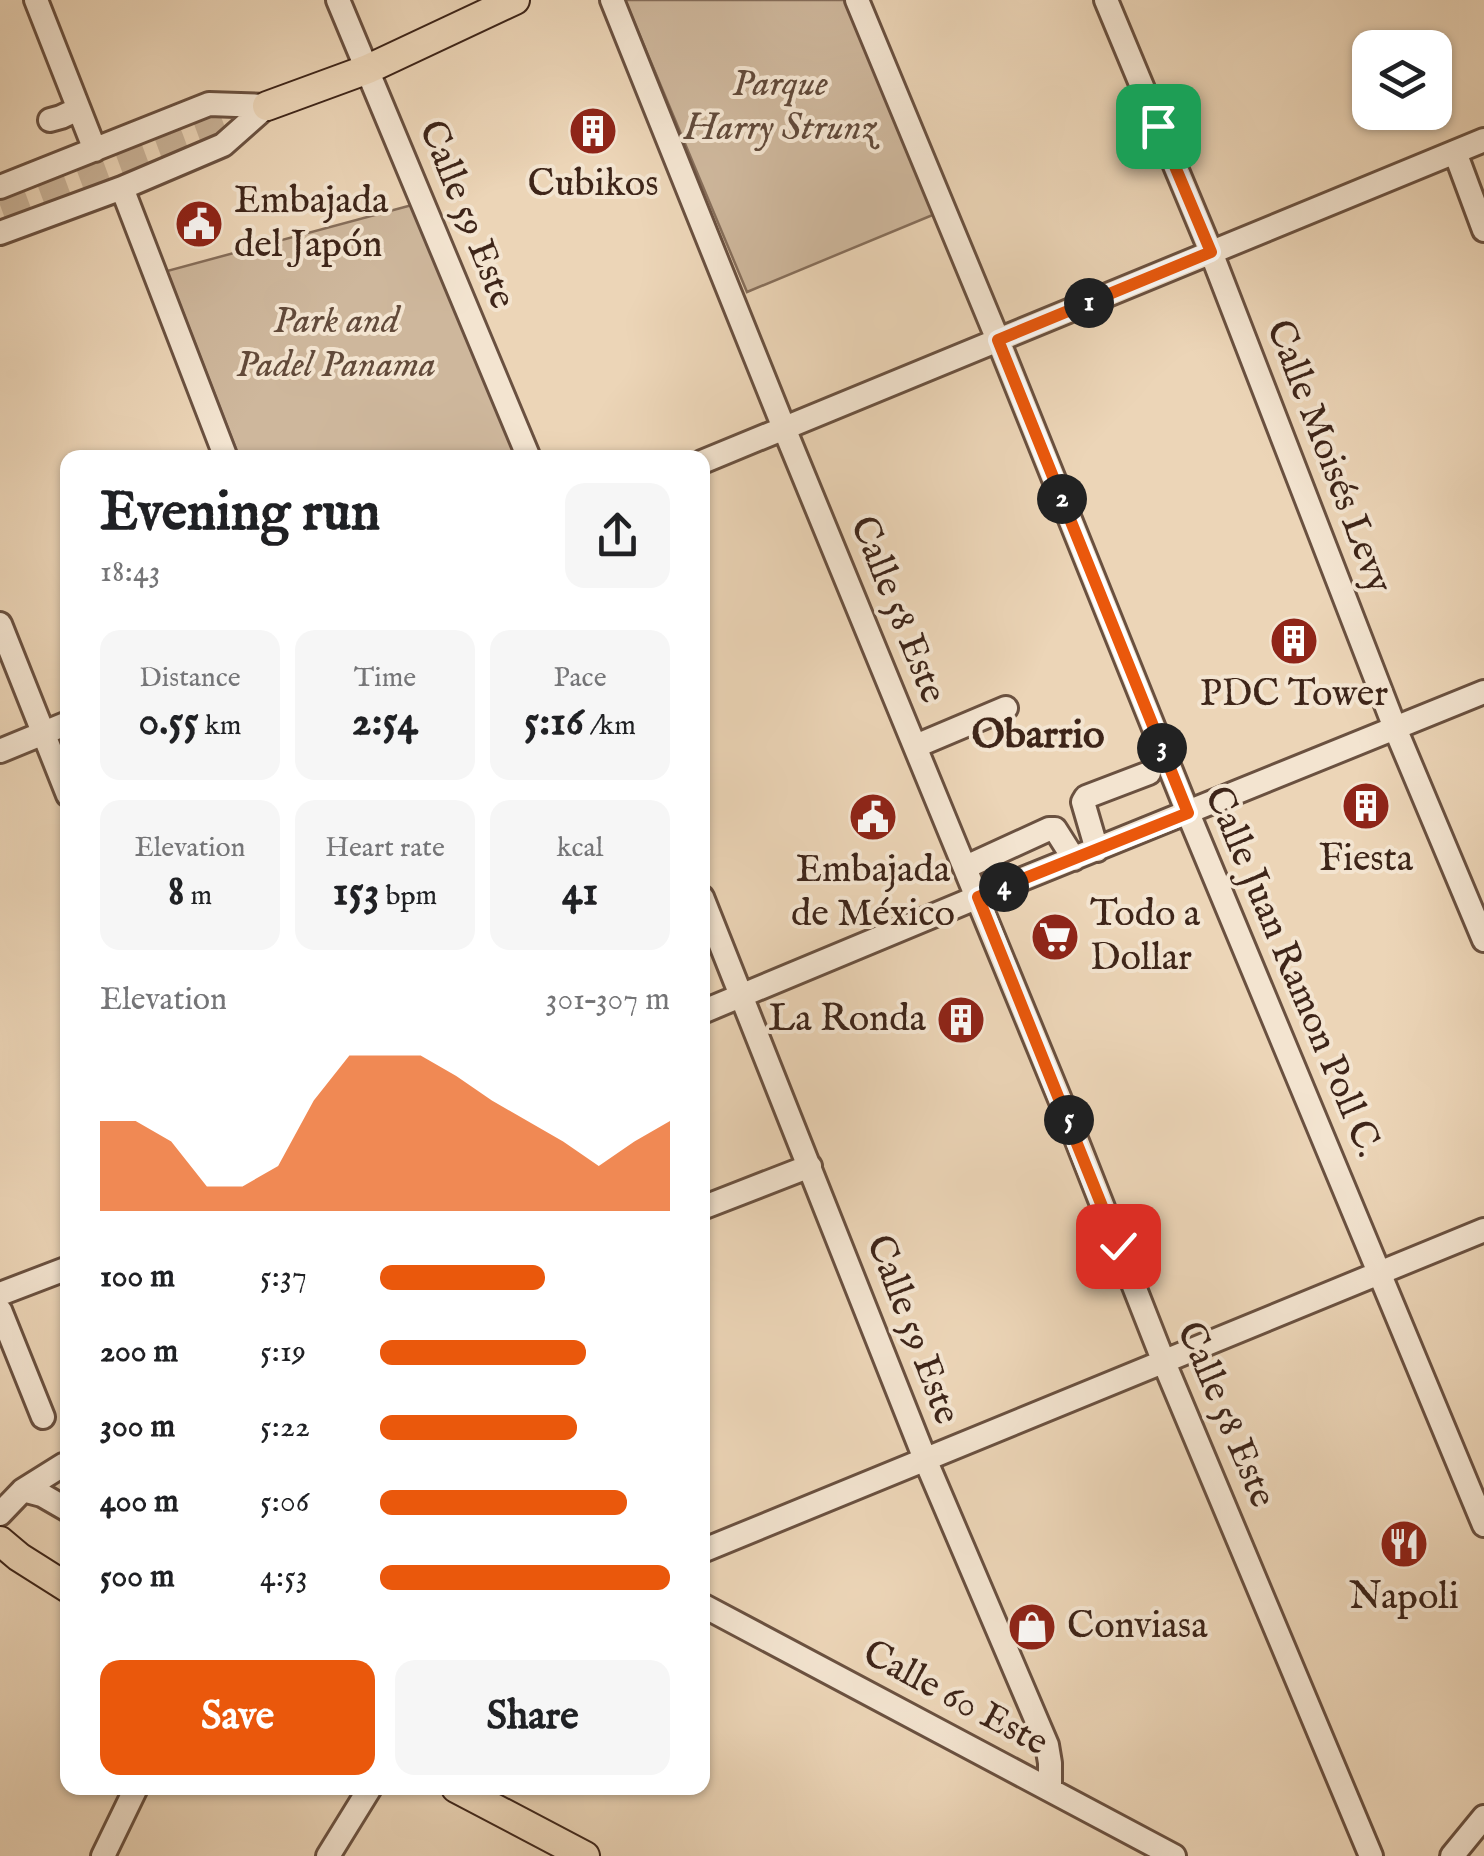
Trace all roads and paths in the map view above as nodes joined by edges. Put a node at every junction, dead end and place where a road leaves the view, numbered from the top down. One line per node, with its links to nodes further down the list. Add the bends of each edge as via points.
1 (36, 0): 9 (street)
2 (338, 0): 7 (street, Calle 59 Este)
3 (515, 0): 7 (main road)
4 (612, 0): 20 (street, Calle 58 Este)
5 (856, 0): 19 (street, Calle Juan Ramon Poll C.)
6 (1106, 0): 18 (street, Calle Moisés Levy)
7 (368, 70): 8 (main road); 22 (street, Calle 59 Este)
8 (267, 106): 12 (street, via 209,104); 15 (street, via 223,146)
9 (78, 109): 10 (street); 12 (street)
10 (50, 120)
11 (1484, 140): 13 (street)
12 (95, 150): 14 (street)
13 (1455, 152): 16 (street); 18 (street)
14 (0, 187)
15 (122, 188): 17 (street); 21 (street)
16 (1484, 230)
17 (0, 233)
18 (1211, 252): 19 (street); 28 (street, Calle Moisés Levy)
19 (998, 340): 20 (street); 34 (street, Calle Juan Ramon Poll C.)
20 (784, 428): 23 (street); 30 (street, Calle 58 Este)
21 (223, 450)
22 (526, 450)
23 (710, 459)
24 (0, 624): 29 (street)
25 (1484, 692): 28 (street)
26 (1006, 708): 30 (street)
27 (60, 727): 29 (street)
28 (1396, 728): 34 (street); 40 (street, Calle Moisés Levy)
29 (42, 734): 31 (street); 33 (street)
30 (916, 746): 37 (street, Calle 58 Este)
31 (0, 751)
32 (1149, 772): 35 (street, via 1083,802)
33 (60, 773)
34 (1188, 813): 35 (street); 47 (street, Calle Juan Ramon Poll C.)
35 (1097, 850): 36 (street)
36 (1074, 859): 37 (street, via 1049,829); 38 (street)
37 (966, 867): 38 (street, Calle 58 Este)
38 (978, 897): 41 (street); 50 (street, Calle 58 Este)
39 (710, 917): 41 (street, Calle 59 Este)
40 (1484, 940)
41 (741, 996): 42 (street); 43 (street, Calle 59 Este)
42 (710, 1009)
43 (810, 1166): 44 (street); 52 (street, Calle 59 Este)
44 (710, 1205)
45 (1484, 1230): 47 (street)
46 (60, 1271): 48 (street)
47 (1380, 1274): 50 (street); 57 (street, Calle Juan Ramon Poll C.)
48 (0, 1294)
49 (0, 1310): 51 (street)
50 (1164, 1360): 52 (street); 71 (street, Calle 58 Este)
51 (44, 1417)
52 (925, 1459): 59 (street); 62 (street, Calle 59 Este, via 1047,1745)
53 (60, 1467): 54 (street)
54 (23, 1490): 55 (street); 56 (street)
55 (60, 1505)
56 (0, 1514)
57 (1484, 1525)
58 (0, 1541): 60 (main road)
59 (710, 1548)
60 (60, 1583)
61 (710, 1609): 62 (street, Calle 60 Este)
62 (1050, 1788): 70 (street, Calle 60 Este)
63 (132, 1795): 67 (street)
64 (366, 1795): 68 (street)
65 (469, 1795): 69 (main road)
66 (1484, 1817): 72 (street)
67 (102, 1856)
68 (328, 1856)
69 (585, 1856)
70 (1174, 1856)
71 (1371, 1856)
72 (1452, 1856)

